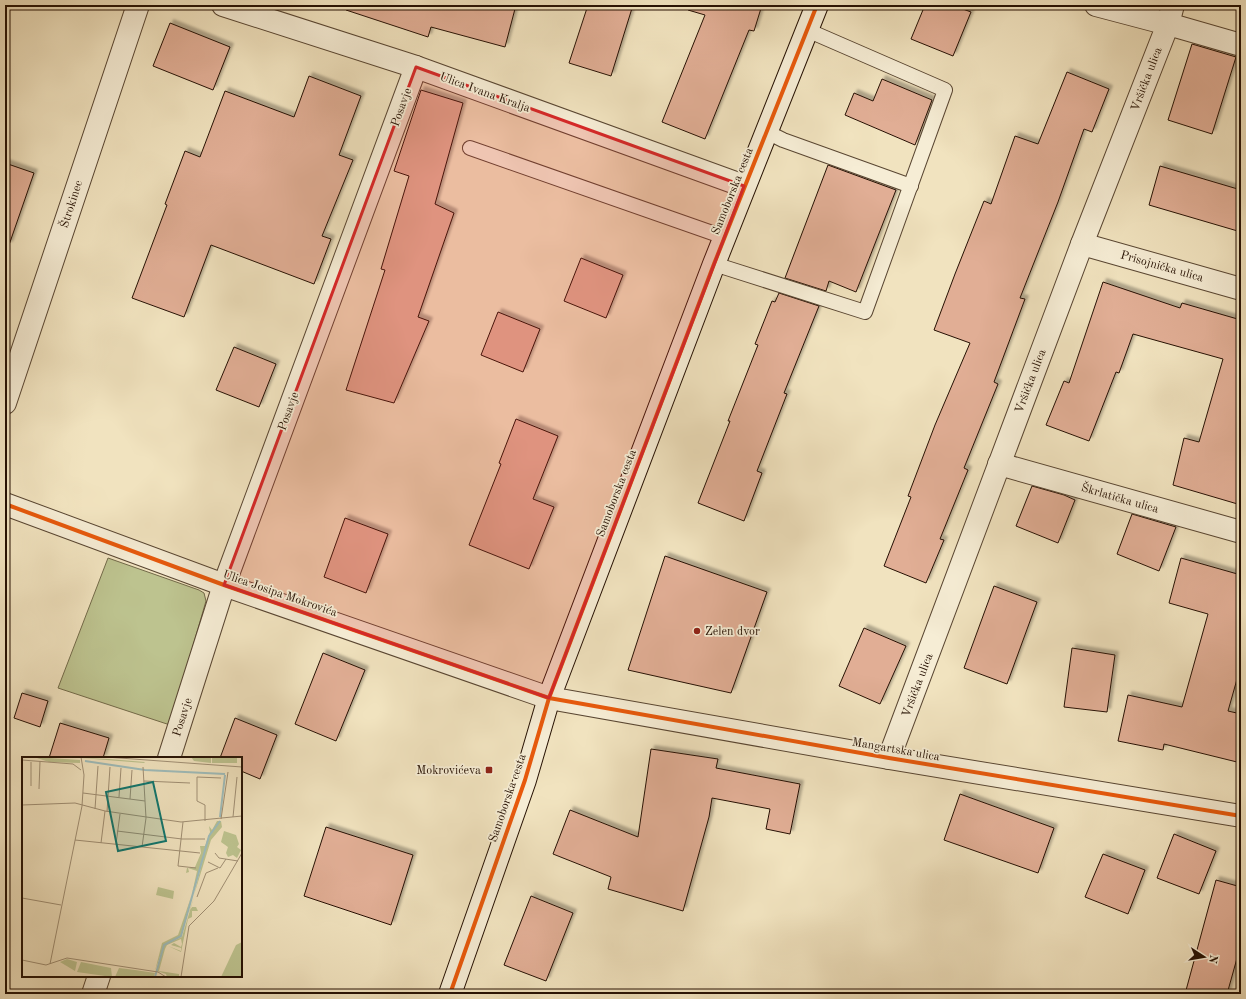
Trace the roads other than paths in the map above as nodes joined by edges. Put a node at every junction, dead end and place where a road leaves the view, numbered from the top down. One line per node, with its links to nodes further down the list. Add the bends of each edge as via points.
1 (138, 5): 17 (street, Štrokinec)
2 (223, 5): 8 (street, Ulica Ivana Kralja)
3 (816, 5): 6 (street, Samoborska cesta)
4 (1096, 5): 5 (street)
5 (1170, 14): 7 (street); 14 (street, Vršička ulica)
6 (806, 30): 9 (street, Samoborska cesta); 12 (lane, via 945,90)
7 (1241, 45)
8 (416, 67): 11 (street, Ulica Ivana Kralja); 21 (street, Posavje)
9 (767, 132): 11 (street, Samoborska cesta); 12 (lane)
10 (470, 148): 13 (lane)
11 (744, 186): 13 (street, Samoborska cesta)
12 (911, 186): 15 (lane, via 865,312)
13 (724, 237): 15 (street, Samoborska cesta)
14 (1082, 244): 16 (street, Prisojnička ulica); 18 (street, Vršička ulica)
15 (714, 264): 22 (street, Samoborska cesta)
16 (1241, 289)
17 (5, 403)
18 (1000, 464): 20 (street, Škrlatička ulica); 24 (street, Vršička ulica)
19 (5, 504): 21 (street, Ulica Josipa Mokrovića)
20 (1241, 532)
21 (224, 585): 22 (street, Ulica Josipa Mokrovića); 23 (street, Posavje)
22 (549, 698): 24 (street, Mangartska ulica); 28 (street, Samoborska cesta, via 525,780)
23 (169, 757)
24 (889, 758): 25 (street, Mangartska ulica)
25 (1241, 816)
26 (99, 977): 27 (street)
27 (93, 994)
28 (450, 994)

